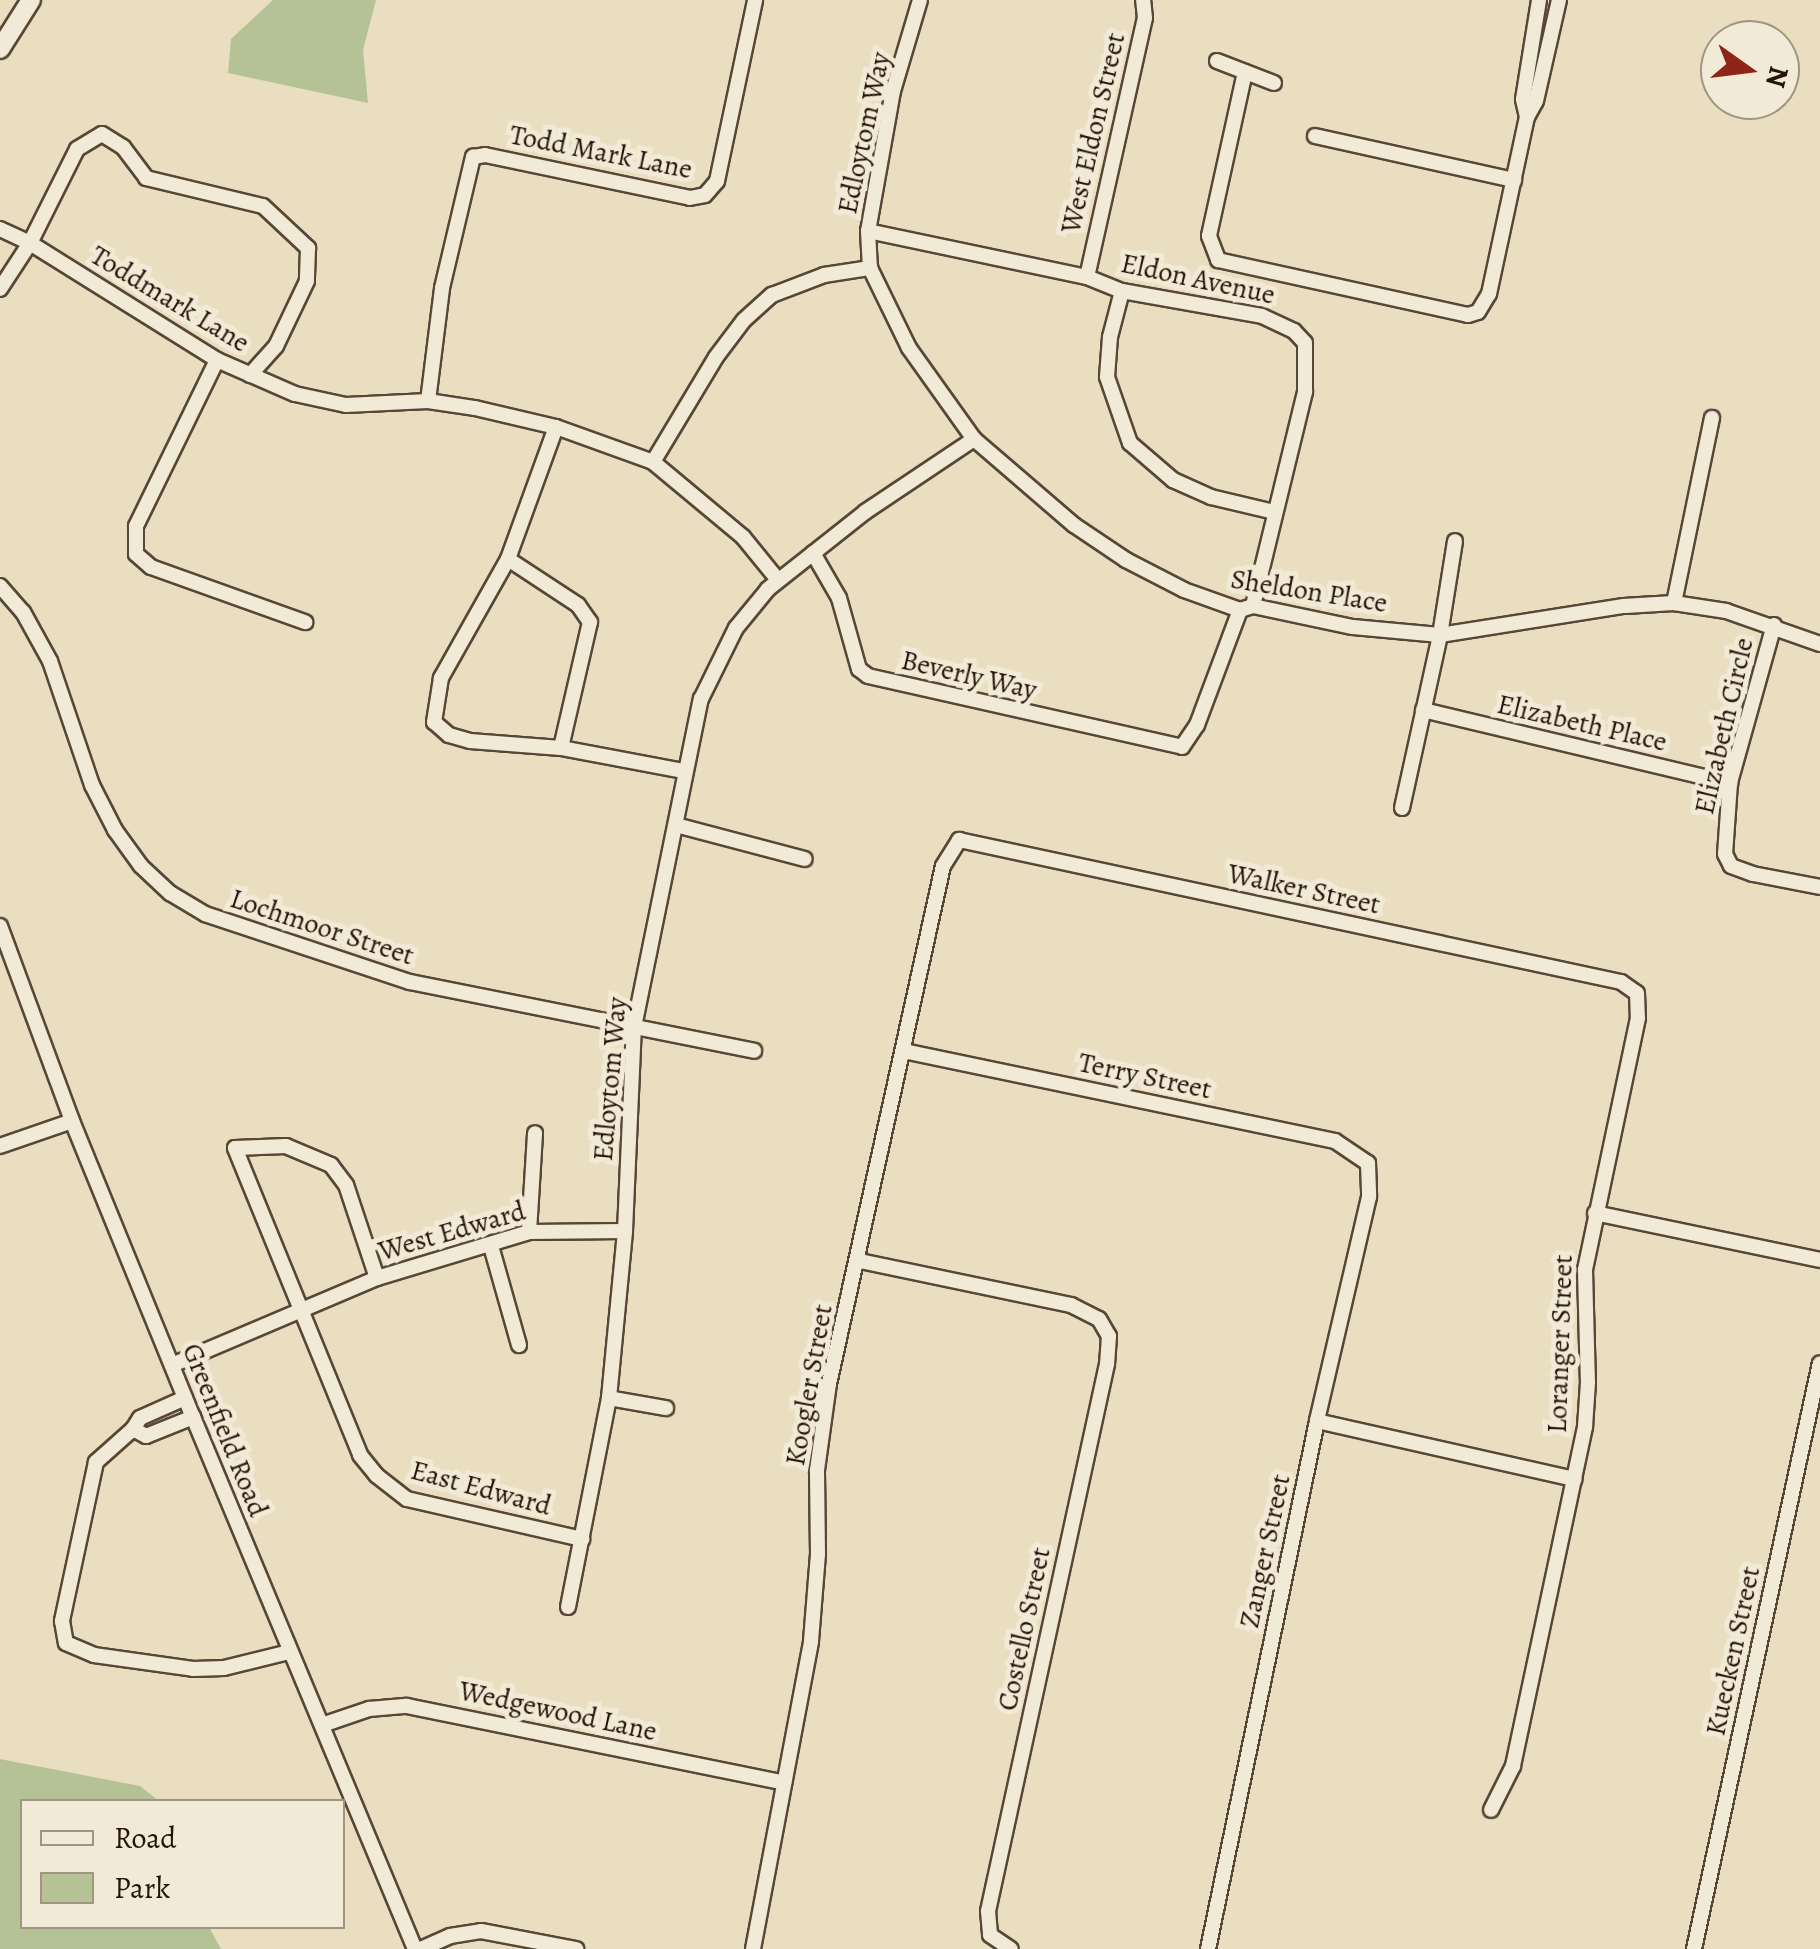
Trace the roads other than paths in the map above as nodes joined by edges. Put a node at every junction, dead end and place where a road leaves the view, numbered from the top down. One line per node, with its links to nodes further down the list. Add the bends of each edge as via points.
1 (31, 0): 7 (street)
2 (755, 0): 23 (street, Todd Mark Lane, via 718,180 705,196 472,157 442,288)
3 (920, 0): 15 (street, Edloytom Way, via 893,91)
4 (1143, 0): 18 (street, West Eldon Street, via 1145,18)
5 (1539, 0): 11 (street, via 1524,84)
6 (1560, 0): 11 (street)
7 (0, 49)
8 (1217, 61): 9 (street)
9 (1245, 72): 10 (street); 13 (street, via 1209,236 1212,252 1228,265 1460,315 1478,312 1489,294)
10 (1274, 83)
11 (1527, 117): 13 (street)
12 (1315, 136): 13 (street)
13 (1514, 180)
14 (0, 230): 16 (street, Toddmark Lane)
15 (868, 230): 17 (street, Edloytom Way); 18 (street, Eldon Avenue)
16 (30, 243): 19 (street); 21 (street, Toddmark Lane); 22 (street, via 78,149 102,134 146,178 263,206 308,248 307,281 276,346)
17 (870, 268): 26 (street, Sheldon Place, via 908,348); 27 (street, via 824,275 772,295 744,320)
18 (1086, 277): 20 (street, Eldon Avenue)
19 (0, 289)
20 (1122, 291): 28 (street, via 1107,377 1130,443 1174,480); 28 (street, Eldon Avenue, via 1262,316 1305,343 1299,427)
21 (216, 360): 22 (street, Toddmark Lane); 36 (street, via 136,526 136,554 151,568)
22 (250, 375): 23 (street, Toddmark Lane, via 346,405)
23 (428, 401): 25 (street, Toddmark Lane)
24 (1712, 418): 34 (street)
25 (556, 427): 27 (street); 31 (street)
26 (974, 439): 30 (street); 35 (street, Sheldon Place, via 1074,525 1126,560 1184,590)
27 (653, 462): 32 (street, via 743,537)
28 (1274, 512): 35 (street, Eldon Avenue)
29 (1454, 542): 38 (street)
30 (813, 553): 32 (street, Edloytom Way); 35 (street, Beverly Way, via 838,598 859,669 868,676 1182,747)
31 (508, 559): 41 (street, via 578,606 590,622); 41 (street, via 441,678 434,722 470,741)
32 (778, 580): 42 (street, Edloytom Way, via 751,607 710,678)
33 (0, 586): 51 (street, Lochmoor Street, via 50,661 92,785 115,830 170,893 260,936 410,982)
34 (1674, 604): 37 (street, Sheldon Place); 38 (street, Sheldon Place)
35 (1247, 608): 38 (street, Sheldon Place)
36 (305, 622)
37 (1774, 625): 39 (street, Sheldon Place); 43 (street, Elizabeth Circle)
38 (1440, 635): 40 (street)
39 (1820, 644)
40 (1423, 710): 43 (street, Elizabeth Place); 44 (street)
41 (562, 748): 42 (street)
42 (684, 771): 45 (street, Edloytom Way)
43 (1730, 783): 48 (street, Elizabeth Circle, via 1723,837 1732,866)
44 (1402, 808)
45 (676, 825): 47 (street); 51 (street, Edloytom Way)
46 (959, 840): 50 (street, Walker Street, via 1621,982); 52 (street, Koogler Street, via 943,866)
47 (805, 859)
48 (1820, 887)
49 (0, 926): 54 (street, Greenfield Road)
50 (1638, 993): 58 (street, Loranger Street)
51 (634, 1027): 53 (street, Lochmoor Street); 59 (street, Edloytom Way)
52 (904, 1051): 57 (street, Terry Street, via 1334,1141); 63 (street, Koogler Street)
53 (754, 1052)
54 (72, 1121): 56 (street); 68 (street, Greenfield Road)
55 (535, 1133): 60 (street)
56 (0, 1146)
57 (1368, 1163): 73 (street, Zanger Street, via 1368,1196)
58 (1595, 1214): 62 (street); 75 (street, Loranger Street, via 1585,1270 1587,1406)
59 (625, 1231): 60 (street, West Edward); 70 (street, Edloytom Way)
60 (529, 1232): 61 (street, West Edward)
61 (491, 1246): 64 (street, West Edward); 66 (street)
62 (1820, 1260)
63 (860, 1261): 80 (street, Koogler Street, via 829,1384 817,1470 816,1594); 85 (street, Costello Street, via 1071,1305 1106,1327 1107,1364 988,1911 994,1942)
64 (377, 1278): 65 (street, West Edward); 65 (street, East Edward, via 346,1185 331,1165 286,1146 236,1148)
65 (299, 1310): 68 (street, West Edward); 76 (street, East Edward, via 360,1455 392,1490)
66 (519, 1345)
67 (1820, 1363): 87 (street, Kuecken Street)
68 (172, 1365): 69 (street, Greenfield Road)
69 (185, 1398): 72 (street, Greenfield Road); 74 (street, via 140,1418)
70 (609, 1398): 71 (street); 76 (street, Edloytom Way)
71 (666, 1408)
72 (192, 1417): 74 (street, via 146,1436); 78 (street, Greenfield Road)
73 (1317, 1422): 75 (street); 86 (street, Zanger Street)
74 (133, 1430): 78 (street, via 96,1462 62,1622 66,1642 94,1655 193,1669)
75 (1575, 1479): 81 (street, Loranger Street, via 1513,1766)
76 (582, 1539): 77 (street, Edloytom Way)
77 (568, 1607)
78 (289, 1652): 79 (street, Greenfield Road)
79 (322, 1725): 80 (street, Wedgewood Lane, via 369,1709 407,1706); 82 (street, Greenfield Road)
80 (784, 1783): 84 (street, Koogler Street)
81 (1492, 1810)
82 (418, 1949): 83 (street, via 481,1931)
83 (576, 1949)
84 (753, 1949)
85 (1011, 1949)
86 (1208, 1949)
87 (1694, 1949)

